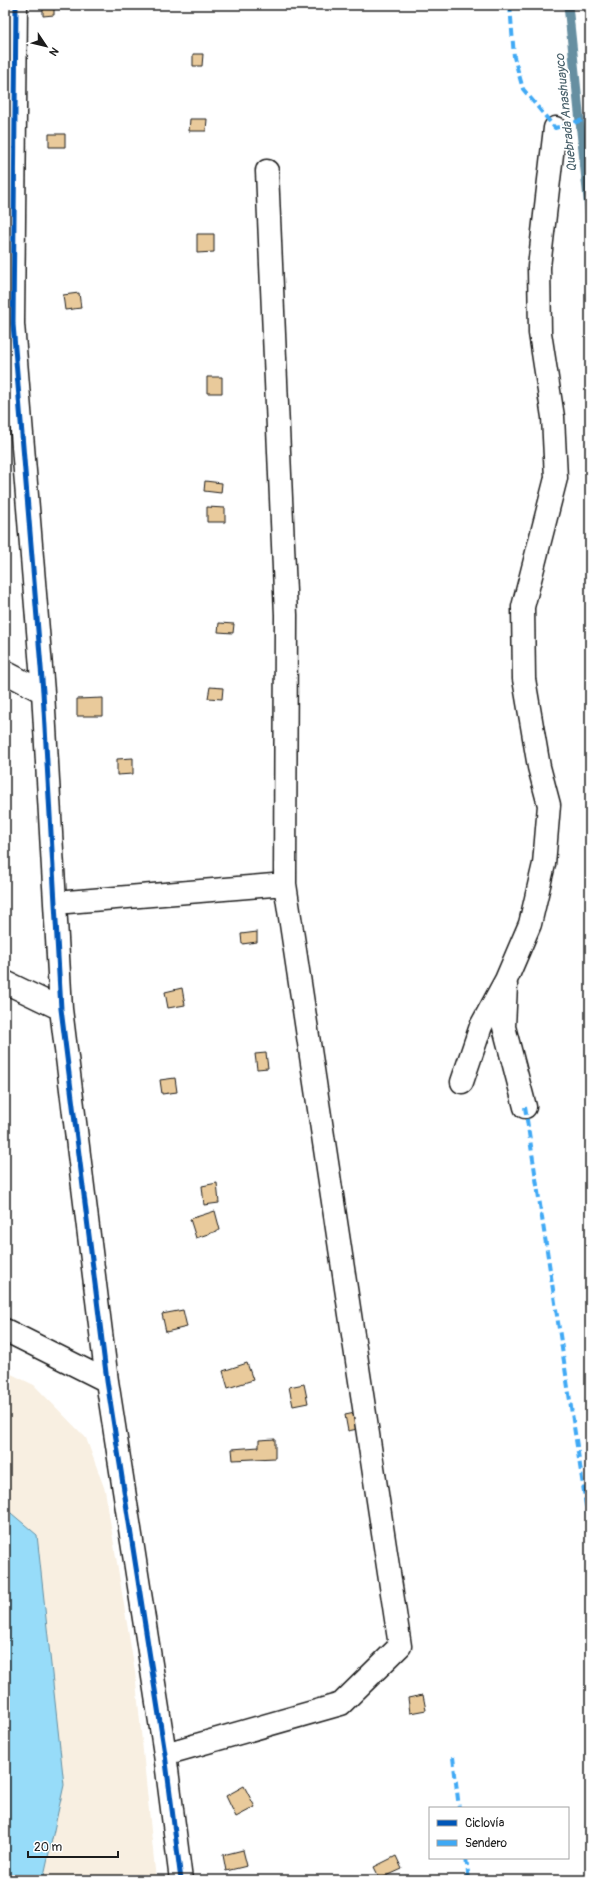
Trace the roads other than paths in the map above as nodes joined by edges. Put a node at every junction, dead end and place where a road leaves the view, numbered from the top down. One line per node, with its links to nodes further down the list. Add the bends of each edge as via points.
1 (15, 5): 4 (street)
2 (555, 128): 9 (street, via 539,274 540,333 553,417 556,478 522,607 524,679 539,767 549,805 544,864 530,924)
3 (267, 171): 7 (street, via 286,615)
4 (9, 322): 6 (street)
5 (5, 672): 6 (street)
6 (43, 692): 8 (street)
7 (285, 884): 8 (street); 16 (street, via 400,1646 341,1704)
8 (55, 903): 11 (street)
9 (506, 980): 12 (street, via 481,1026); 13 (street, via 504,1027)
10 (5, 982): 11 (street)
11 (61, 1009): 15 (street)
12 (462, 1082)
13 (525, 1107)
14 (5, 1330): 15 (street)
15 (107, 1381): 16 (street)
16 (165, 1754): 17 (street)
17 (181, 1880)

